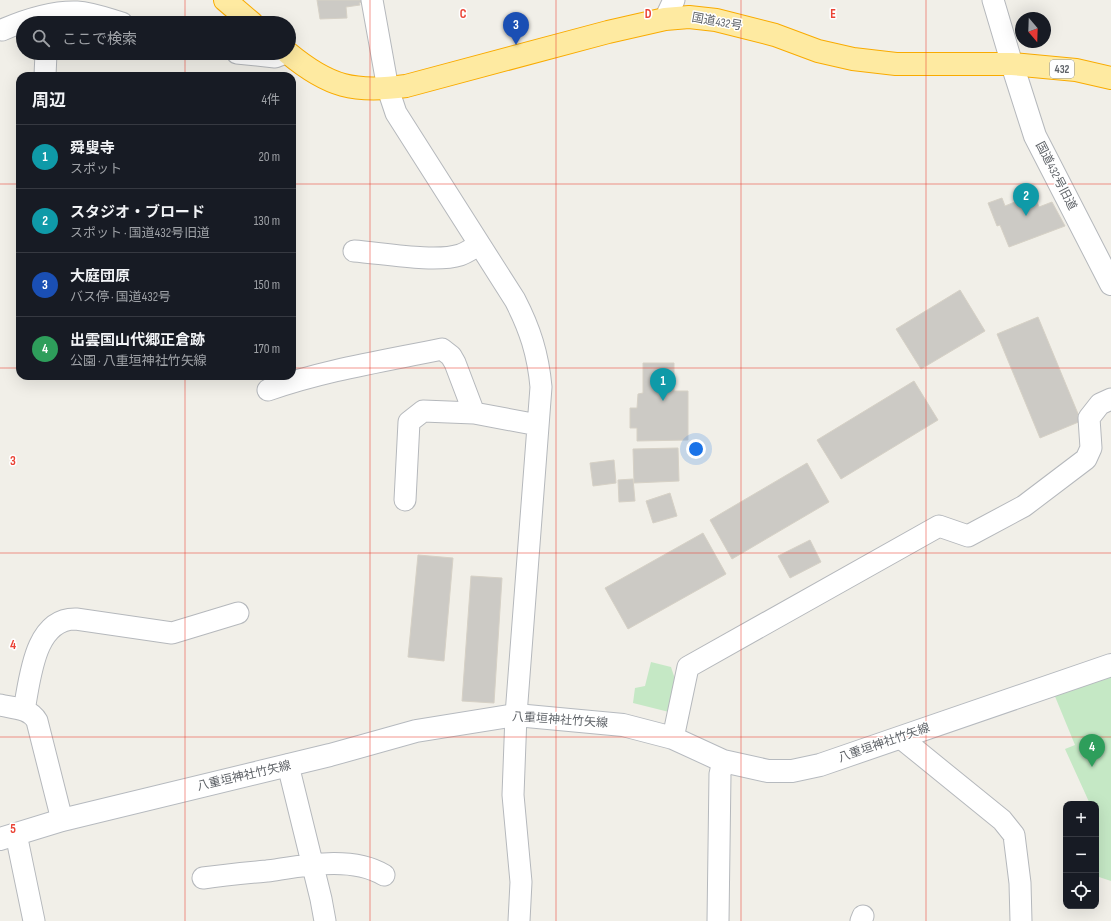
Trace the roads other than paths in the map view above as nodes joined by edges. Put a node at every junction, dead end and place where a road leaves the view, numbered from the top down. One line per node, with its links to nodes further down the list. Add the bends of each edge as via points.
1 (225, 0): 7 (highway)
2 (372, 0): 16 (street)
3 (674, 0): 8 (street)
4 (993, 0): 13 (street)
5 (60, 16): 6 (street, via 77,12)
6 (93, 16)
7 (244, 16)
8 (664, 19): 13 (highway, 国道432号 / 432, via 689,17 716,20 853,59 896,64); 16 (highway, 国道432号 / 432, via 406,86)
9 (16, 24): 10 (street)
10 (2, 30)
11 (46, 60): 14 (street)
12 (296, 60): 16 (highway, 国道432号 / 432, via 333,83 360,89)
13 (1012, 64): 15 (highway, 国道432号 / 432, via 1076,70); 19 (main road, 国道432号旧道, via 1035,136)
14 (45, 72)
15 (1111, 78)
16 (388, 88): 17 (street, via 396,113)
17 (479, 245): 18 (street, via 461,255 434,258); 23 (street, via 515,300 529,328 540,370)
18 (354, 251)
19 (1111, 284)
20 (268, 390): 22 (street, via 337,369 442,349 451,356)
21 (1111, 399): 30 (street, via 1100,404 1089,418 1090,448 1086,459 1024,506 968,536 939,526 688,667)
22 (474, 412): 23 (street); 24 (street, via 423,411 409,422)
23 (538, 425): 29 (street)
24 (406, 500)
25 (238, 613): 28 (street, via 172,633 76,618 56,622 44,636 36,654)
26 (1111, 666): 31 (main road, 八重垣神社竹矢線)
27 (0, 706): 28 (street)
28 (24, 710): 34 (street, via 34,715 37,721)
29 (516, 715): 30 (main road, 八重垣神社竹矢線, via 624,725); 33 (main road, 八重垣神社竹矢線, via 416,731); 41 (street, via 513,795 521,882)
30 (673, 738): 32 (main road, 八重垣神社竹矢線)
31 (901, 738): 32 (main road, 八重垣神社竹矢線, via 820,765 792,771 768,771); 43 (street, via 1002,820 1014,835 1020,882)
32 (723, 761): 42 (street, via 720,774)
33 (288, 765): 34 (main road, 八重垣神社竹矢線); 36 (street)
34 (62, 820): 35 (main road, 八重垣神社竹矢線)
35 (8, 837): 39 (street)
36 (313, 864): 37 (street, via 359,866); 38 (street); 40 (street)
37 (384, 874)
38 (203, 878)
39 (34, 921)
40 (325, 921)
41 (519, 921)
42 (718, 921)
43 (1021, 921)

